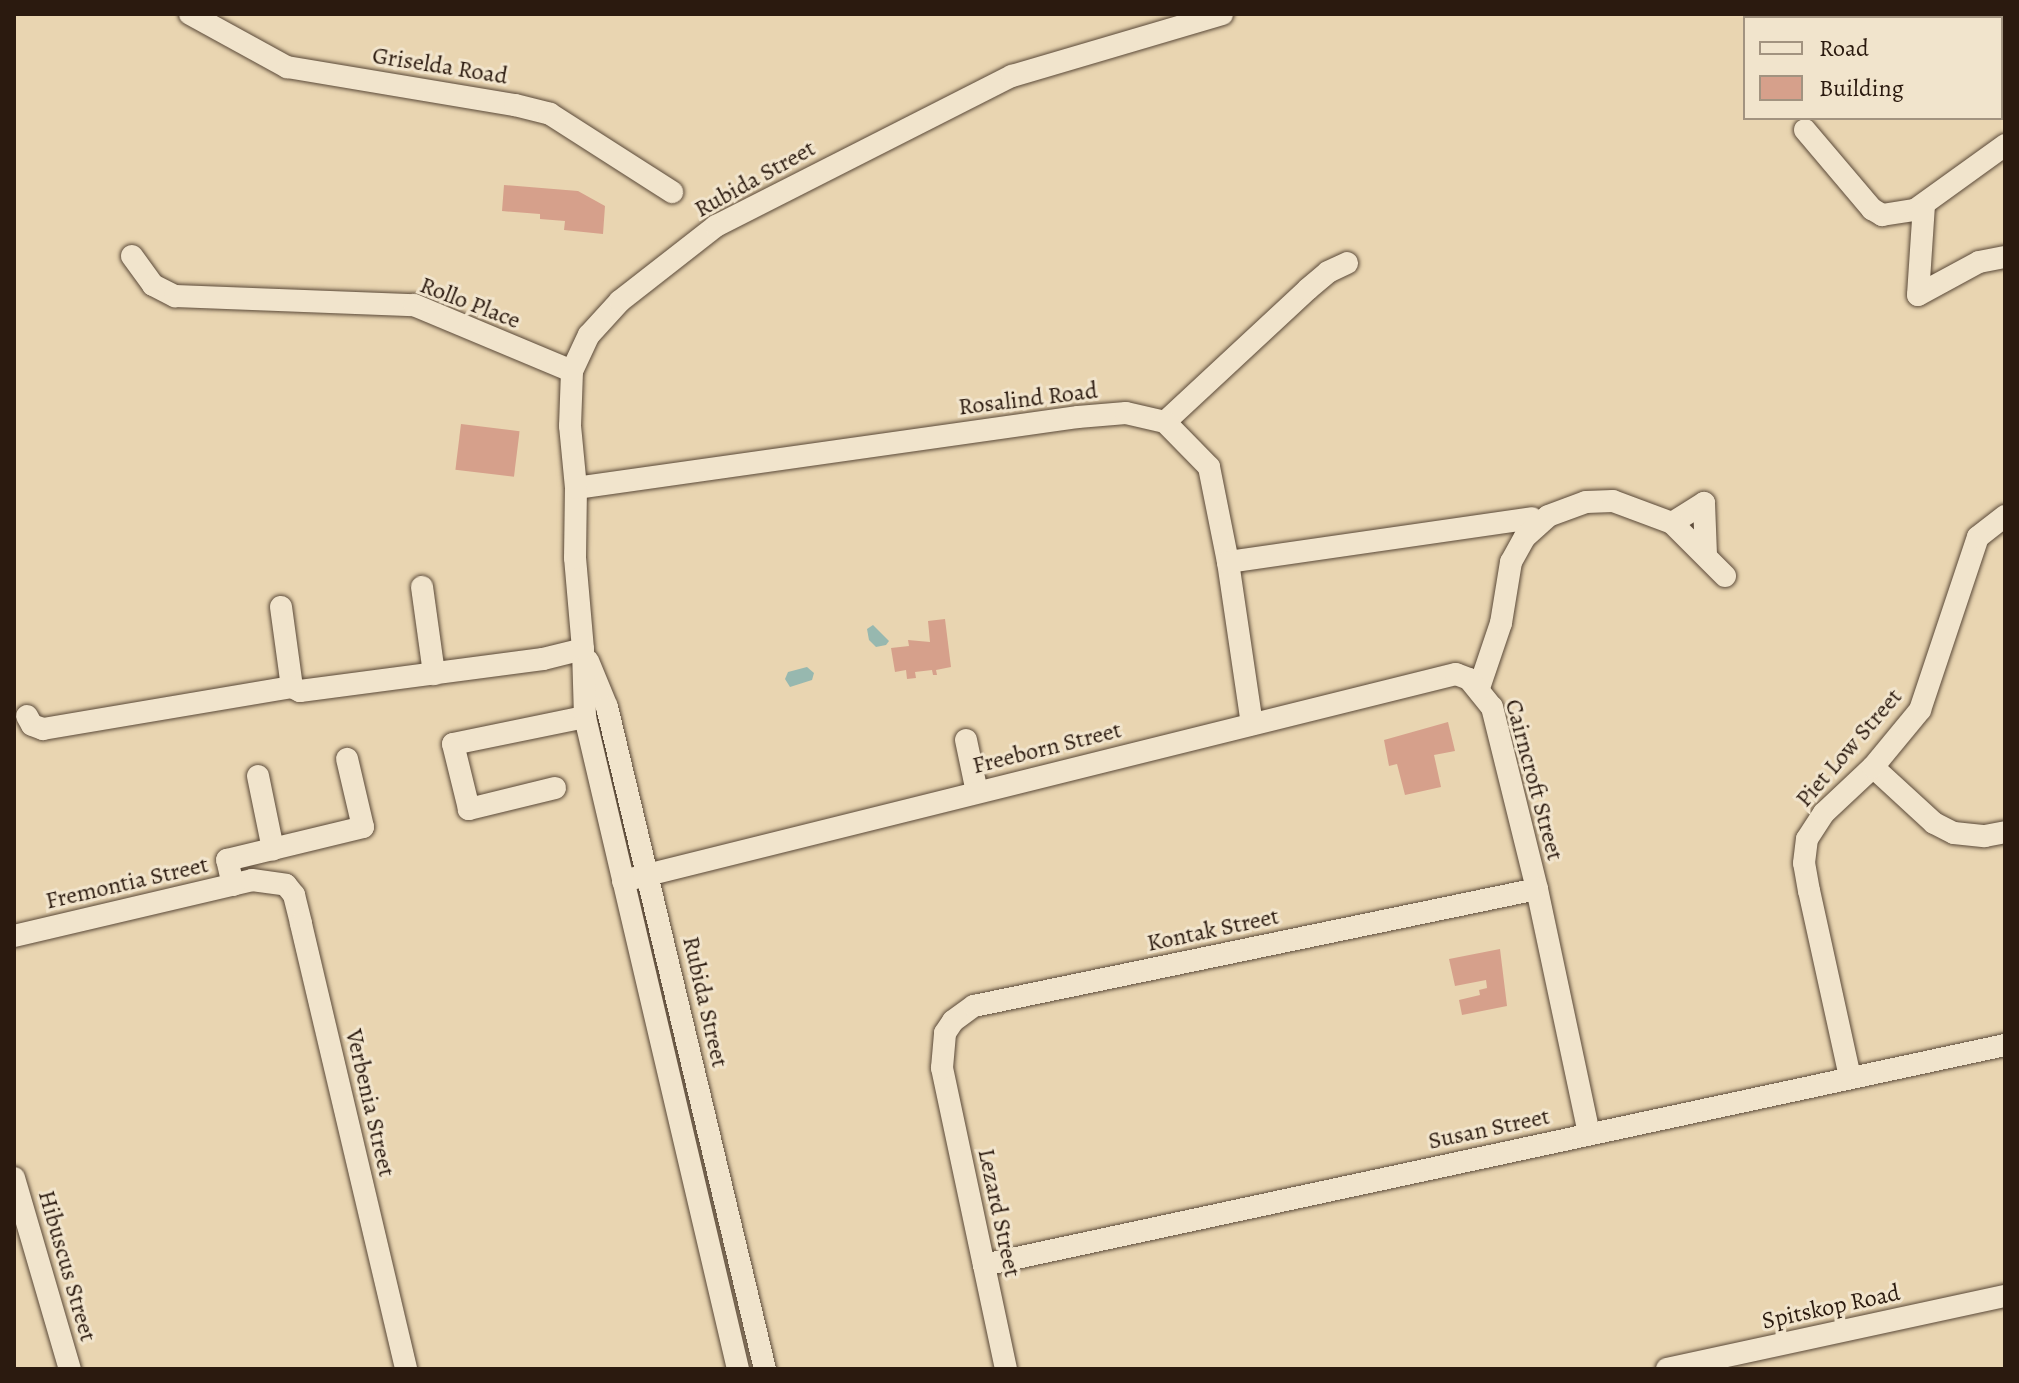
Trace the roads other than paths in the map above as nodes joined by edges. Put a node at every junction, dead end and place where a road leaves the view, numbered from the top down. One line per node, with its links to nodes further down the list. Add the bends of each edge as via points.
1 (190, 14): 5 (street, Griselda Road, via 287,67 550,114)
2 (1222, 14): 10 (street, Rubida Street, via 1012,76 716,226 620,301 589,335)
3 (1805, 130): 6 (street, via 1872,209 1897,215)
4 (2005, 145): 6 (street)
5 (672, 192)
6 (1924, 204): 8 (street, via 1918,295 1979,262)
7 (132, 256): 10 (street, Rollo Place, via 153,285 175,296 414,305)
8 (2005, 257)
9 (1347, 263): 11 (street, via 1308,289)
10 (572, 371): 12 (street, Rubida Street)
11 (1165, 422): 12 (street, Rosalind Road, via 1126,413 1078,417); 17 (street, via 1209,467)
12 (576, 488): 21 (street, Rubida Street, via 575,558)
13 (2005, 516): 30 (street, Piet Low Street, via 1978,537 1920,710)
14 (1532, 518): 17 (street)
15 (1672, 523): 16 (street, Cairncroft Street); 16 (street, via 1704,503); 24 (street, Cairncroft Street, via 1613,501 1586,502 1536,525 1511,562 1501,623)
16 (1706, 554): 18 (street, Cairncroft Street)
17 (1228, 562): 27 (street)
18 (1725, 576)
19 (422, 587): 22 (street)
20 (281, 607): 23 (street)
21 (583, 649): 22 (street); 26 (street, Rubida Street); 36 (street, Rubida Street, via 607,707)
22 (434, 674): 23 (street, via 309,691)
23 (292, 687): 25 (street, via 43,729)
24 (1479, 688): 27 (street, Freeborn Street, via 1456,674 1440,675); 39 (street, Cairncroft Street, via 1492,707)
25 (27, 716)
26 (585, 717): 32 (street, via 453,744 469,809); 37 (street, Rubida Street)
27 (1252, 724): 33 (street, Freeborn Street)
28 (966, 740): 33 (street)
29 (347, 759): 35 (street, via 363,827)
30 (1873, 767): 34 (street, via 1934,823 1954,833); 43 (street, Piet Low Street, via 1824,813 1807,839 1804,863)
31 (258, 776): 35 (street)
32 (555, 788)
33 (977, 792): 36 (street, Freeborn Street)
34 (2005, 832)
35 (273, 849): 38 (street, via 227,860)
36 (648, 874): 37 (street, Freeborn Street); 51 (street, Rubida Street)
37 (623, 881): 50 (street, Rubida Street)
38 (243, 882): 40 (street, Fremontia Street); 49 (street, Verbenia Street, via 279,882 294,895)
39 (1537, 889): 42 (street, Kontak Street, via 974,1006 945,1033); 44 (street, Cairncroft Street)
40 (14, 936)
41 (2005, 1045): 43 (street, Susan Street)
42 (942, 1068): 46 (street, Lezard Street)
43 (1850, 1077): 44 (street, Susan Street)
44 (1589, 1134): 46 (street, Susan Street)
45 (15, 1183): 48 (street, Hibuscus Street)
46 (984, 1265): 52 (street, Lezard Street)
47 (2005, 1296): 53 (street, Spitskop Road)
48 (70, 1369)
49 (406, 1369)
50 (738, 1369)
51 (765, 1369)
52 (1006, 1369)
53 (1667, 1369)

